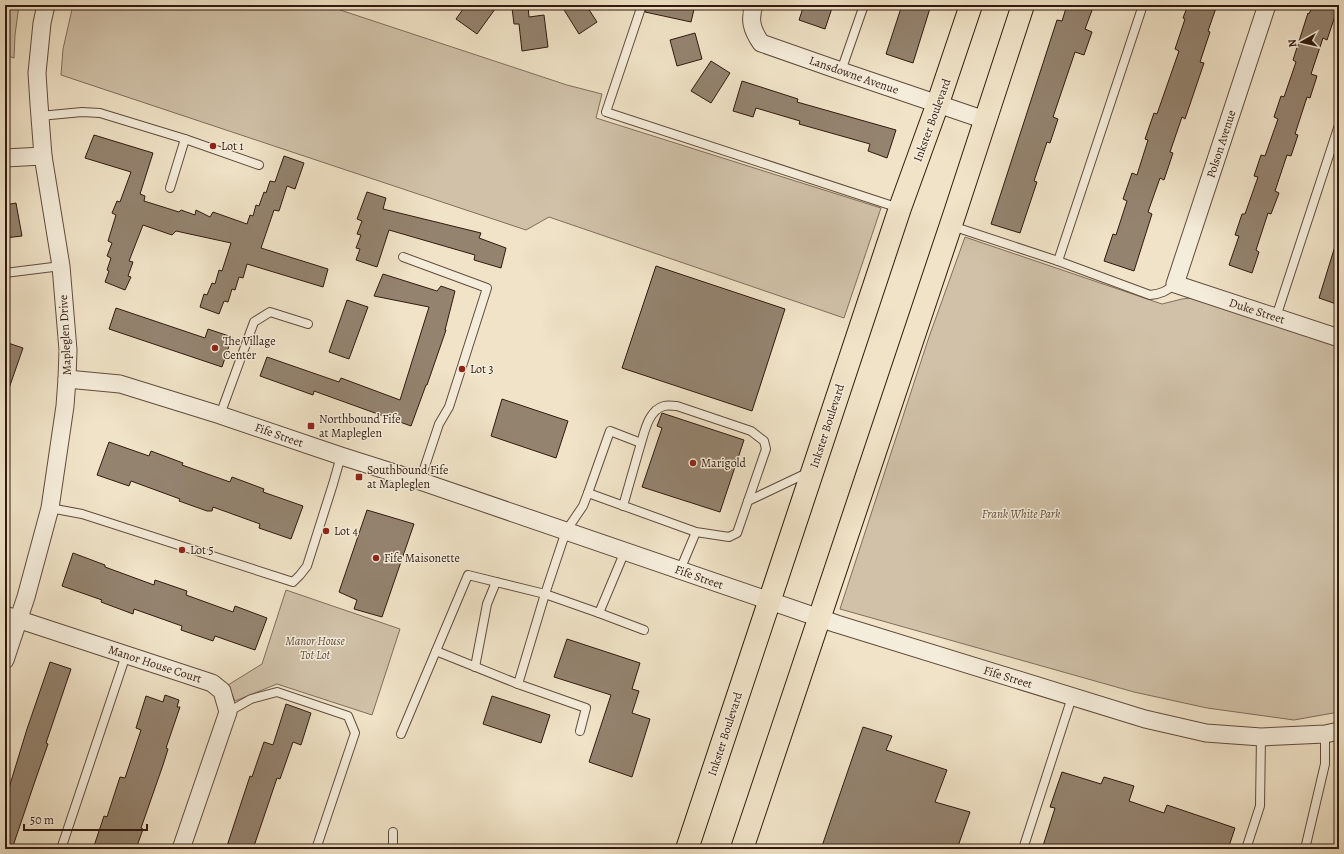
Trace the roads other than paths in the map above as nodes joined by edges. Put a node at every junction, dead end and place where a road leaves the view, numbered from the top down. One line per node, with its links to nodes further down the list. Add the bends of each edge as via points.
1 (46, 5): 11 (street, Mapleglen Drive, via 37,73)
2 (642, 5): 19 (lane, via 606,112)
3 (754, 5): 9 (street, Lansdowne Avenue, via 752,25 761,43)
4 (864, 5): 9 (lane)
5 (971, 5): 10 (main road, Inkster Boulevard)
6 (1023, 5): 12 (main road)
7 (1143, 5): 22 (lane)
8 (1266, 5): 25 (street, Polson Avenue)
9 (841, 71): 10 (street, Lansdowne Avenue)
10 (938, 103): 12 (street, Lansdowne Avenue); 19 (main road, Inkster Boulevard)
11 (40, 116): 14 (lane, via 100,113); 15 (street, Mapleglen Drive)
12 (985, 120): 20 (main road)
13 (1339, 125): 26 (lane)
14 (185, 139): 17 (lane); 18 (lane)
15 (43, 156): 16 (street); 23 (street, Mapleglen Drive)
16 (5, 158)
17 (259, 165)
18 (170, 188)
19 (900, 208): 33 (main road, Inkster Boulevard)
20 (952, 226): 22 (lane); 48 (main road)
21 (403, 257): 34 (lane, via 487,288 449,408 439,424)
22 (1058, 261): 25 (lane, via 1150,295 1160,294)
23 (61, 266): 24 (lane); 29 (street, Mapleglen Drive, via 68,350)
24 (5, 273)
25 (1175, 284): 26 (street, Duke Street)
26 (1276, 317): 28 (street, Duke Street)
27 (308, 324): 30 (lane, via 270,312 254,322)
28 (1339, 338)
29 (67, 378): 30 (street, Fife Street, via 120,384); 38 (street, Mapleglen Drive)
30 (220, 415): 32 (street, Fife Street)
31 (641, 443): 35 (lane, via 610,431); 36 (lane, via 650,417 665,406 677,406 751,431 764,440 766,449); 37 (lane)
32 (341, 456): 34 (street, Fife Street); 38 (lane, via 307,566 293,582 82,514)
33 (813, 470): 36 (lane); 45 (main road, Inkster Boulevard)
34 (420, 481): 39 (street, Fife Street)
35 (588, 493): 37 (lane); 39 (lane, via 583,506)
36 (748, 501): 40 (lane, via 737,533 729,537)
37 (623, 506): 40 (lane)
38 (50, 508): 47 (street, Mapleglen Drive)
39 (566, 531): 41 (street, Fife Street); 44 (lane)
40 (696, 532): 42 (lane)
41 (625, 551): 42 (street, Fife Street); 46 (lane)
42 (680, 570): 45 (street, Fife Street)
43 (496, 582): 44 (lane); 50 (lane, via 468,574); 53 (lane, via 487,604)
44 (545, 594): 46 (lane); 54 (lane)
45 (769, 600): 48 (street, Fife Street); 66 (main road, Inkster Boulevard)
46 (599, 613): 49 (lane)
47 (12, 617): 51 (street, Manor House Court); 52 (street, Mapleglen Drive)
48 (821, 618): 55 (street, Fife Street); 67 (main road)
49 (644, 630)
50 (436, 651): 53 (lane); 59 (lane)
51 (126, 655): 56 (street, Manor House Court, via 212,683 222,691); 62 (lane)
52 (5, 660)
53 (475, 667): 54 (lane)
54 (518, 684): 57 (lane, via 586,708)
55 (1072, 697): 60 (street, Fife Street, via 1145,719 1206,733); 68 (lane)
56 (228, 712): 63 (street); 64 (lane, via 251,699 277,692 348,716 355,733)
57 (580, 731)
58 (1332, 732): 60 (street, Fife Street); 70 (lane)
59 (401, 734)
60 (1261, 737): 69 (lane, via 1260,806)
61 (393, 832): 65 (lane)
62 (61, 849)
63 (181, 849)
64 (316, 849)
65 (393, 849)
66 (687, 849)
67 (742, 849)
68 (1023, 849)
69 (1246, 849)
70 (1305, 849)

